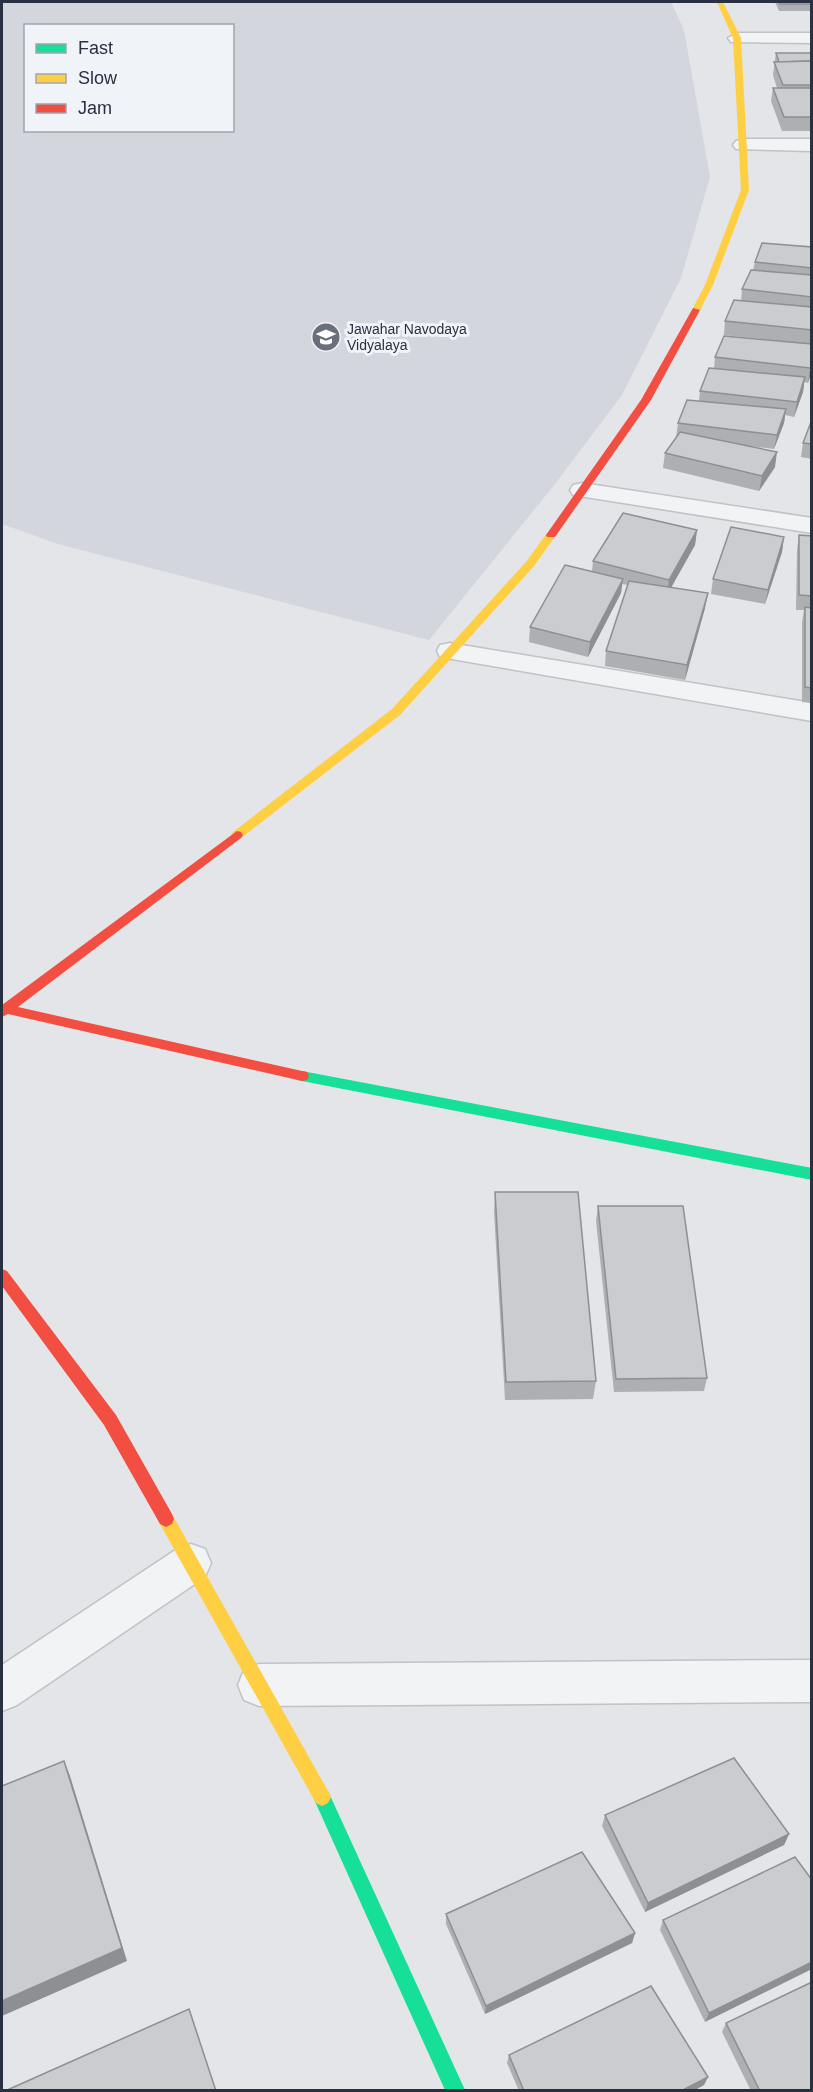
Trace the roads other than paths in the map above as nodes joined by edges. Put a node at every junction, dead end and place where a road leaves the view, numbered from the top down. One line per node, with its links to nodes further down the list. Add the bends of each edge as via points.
1 (720, 2): 2 (street)
2 (737, 38): 3 (street); 4 (street)
3 (812, 38)
4 (743, 145): 5 (street); 6 (street, via 746,190 709,285 646,400)
5 (812, 145)
6 (582, 490): 7 (street); 8 (street, via 530,564)
7 (812, 526)
8 (450, 651): 9 (street); 10 (street, via 396,712)
9 (812, 712)
10 (4, 1010): 11 (street, via 336,1084)
11 (812, 1174)
12 (2, 1275): 13 (street, via 110,1420)
13 (191, 1563): 15 (street); 16 (street)
14 (812, 1681): 15 (street)
15 (259, 1685): 17 (street, via 331,1812)
16 (2, 1690)
17 (455, 2091)

